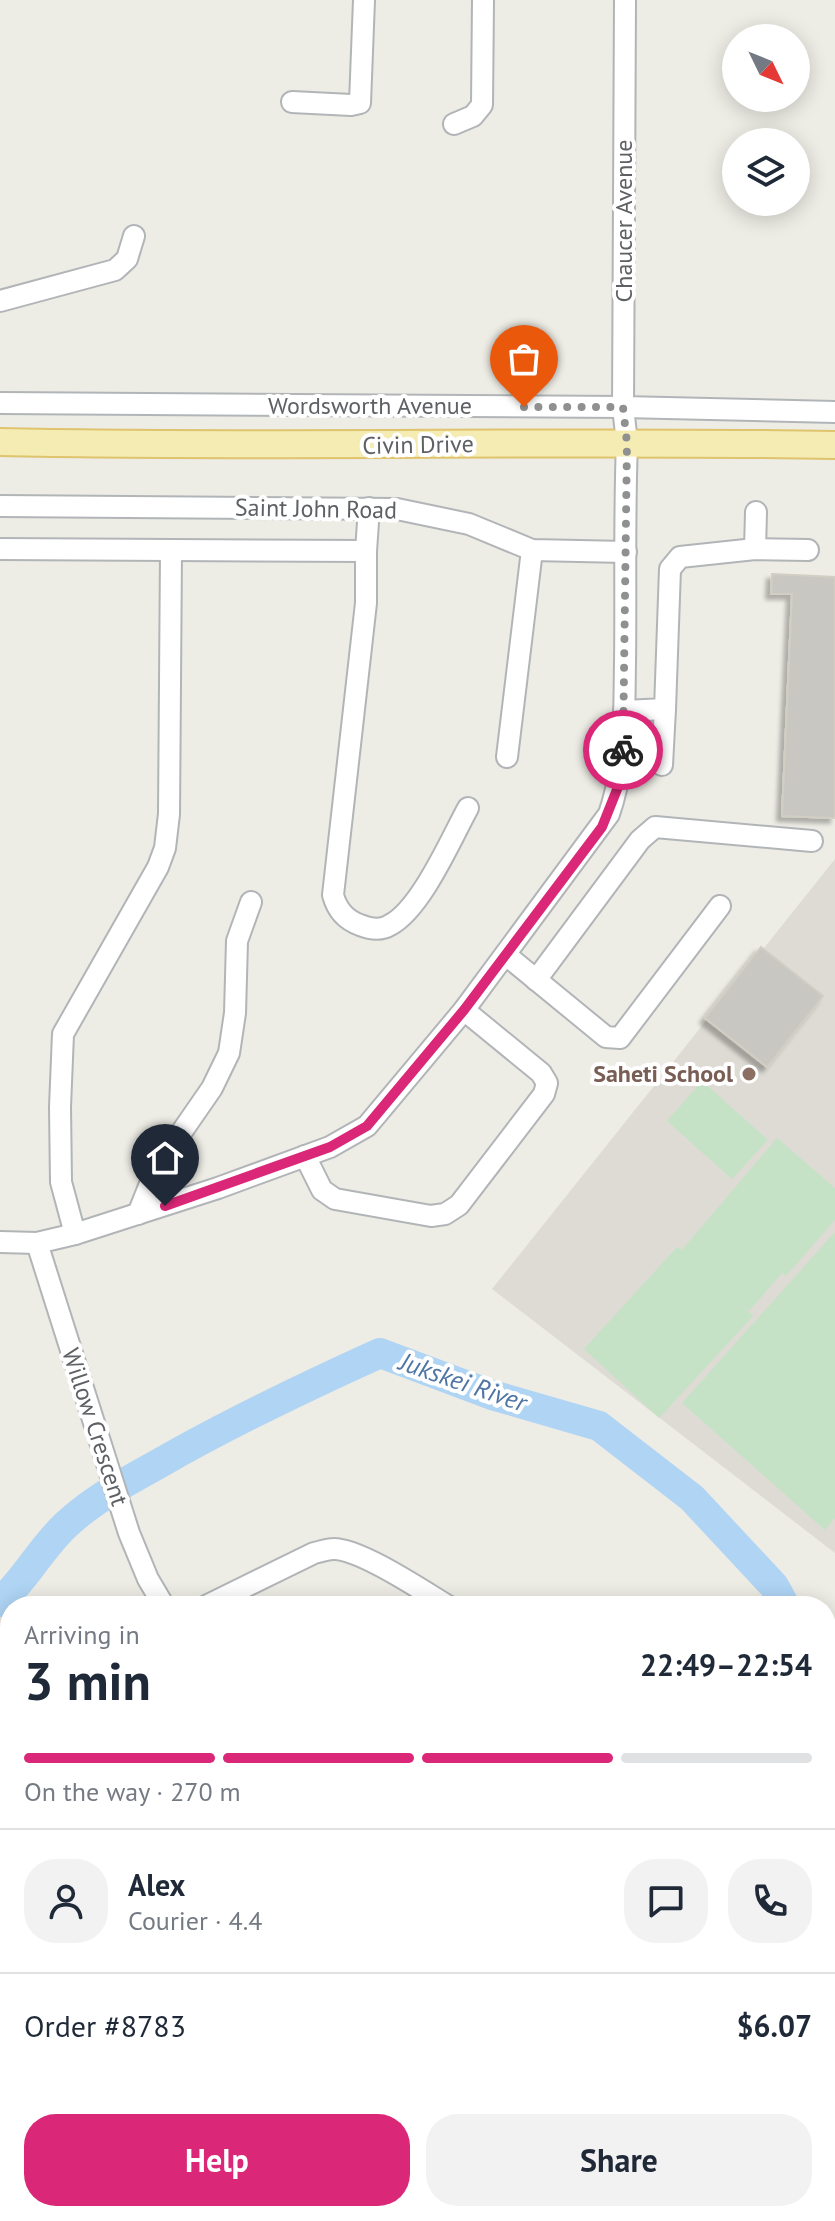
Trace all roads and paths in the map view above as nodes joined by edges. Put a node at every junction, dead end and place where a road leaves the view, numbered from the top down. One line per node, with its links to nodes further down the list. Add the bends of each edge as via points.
1 (364, 0): 4 (street, via 360,103)
2 (483, 0): 5 (street, via 482,105 473,116)
3 (625, 0): 9 (street, Chaucer Avenue)
4 (292, 102)
5 (454, 124)
6 (134, 236): 7 (street, via 127,259 115,270)
7 (0, 301)
8 (0, 403): 9 (street, Wordsworth Avenue)
9 (623, 407): 10 (street, Wordsworth Avenue); 12 (street, Chaucer Avenue)
10 (835, 412)
11 (0, 442): 12 (main road, Civin Drive)
12 (627, 443): 13 (main road, Civin Drive); 23 (street, Chaucer Avenue)
13 (835, 445)
14 (0, 506): 15 (street, Saint John Road)
15 (369, 508): 19 (street, Saint John Road, via 453,520); 22 (street)
16 (756, 512): 18 (street)
17 (0, 549): 21 (street)
18 (755, 549): 20 (street); 24 (street, via 680,557 670,569)
19 (532, 550): 23 (street, Saint John Road); 26 (street)
20 (808, 550)
21 (171, 551): 22 (street); 37 (street, via 165,848 63,1034 61,1182)
22 (366, 551): 28 (street, via 366,603 333,895 340,913 370,929 391,925 416,900)
23 (626, 552): 25 (street, Chaucer Avenue)
24 (665, 709): 25 (street); 27 (street)
25 (624, 711): 32 (street, Chaucer Avenue, via 621,769 609,814)
26 (507, 757)
27 (662, 765)
28 (468, 808)
29 (812, 841): 33 (street, via 655,827)
30 (251, 902): 36 (street, via 237,941 229,1053 212,1088 156,1169)
31 (720, 906): 33 (street, via 620,1038 606,1037)
32 (506, 955): 33 (street); 34 (street, Chaucer Avenue)
33 (536, 980)
34 (464, 1010): 35 (street, Chaucer Avenue, via 367,1126); 35 (street, via 547,1083 544,1094 459,1205 431,1216 335,1199 322,1190)
35 (305, 1156): 36 (street, Chaucer Avenue)
36 (138, 1214): 37 (street, Chaucer Avenue)
37 (75, 1234): 39 (street, Chaucer Avenue)
38 (0, 1242): 39 (street, Chaucer Avenue)
39 (37, 1243): 40 (street, Willow Crescent, via 108,1472)
40 (158, 1596)
41 (226, 1596): 42 (street, via 332,1548 364,1559)
42 (430, 1596)

